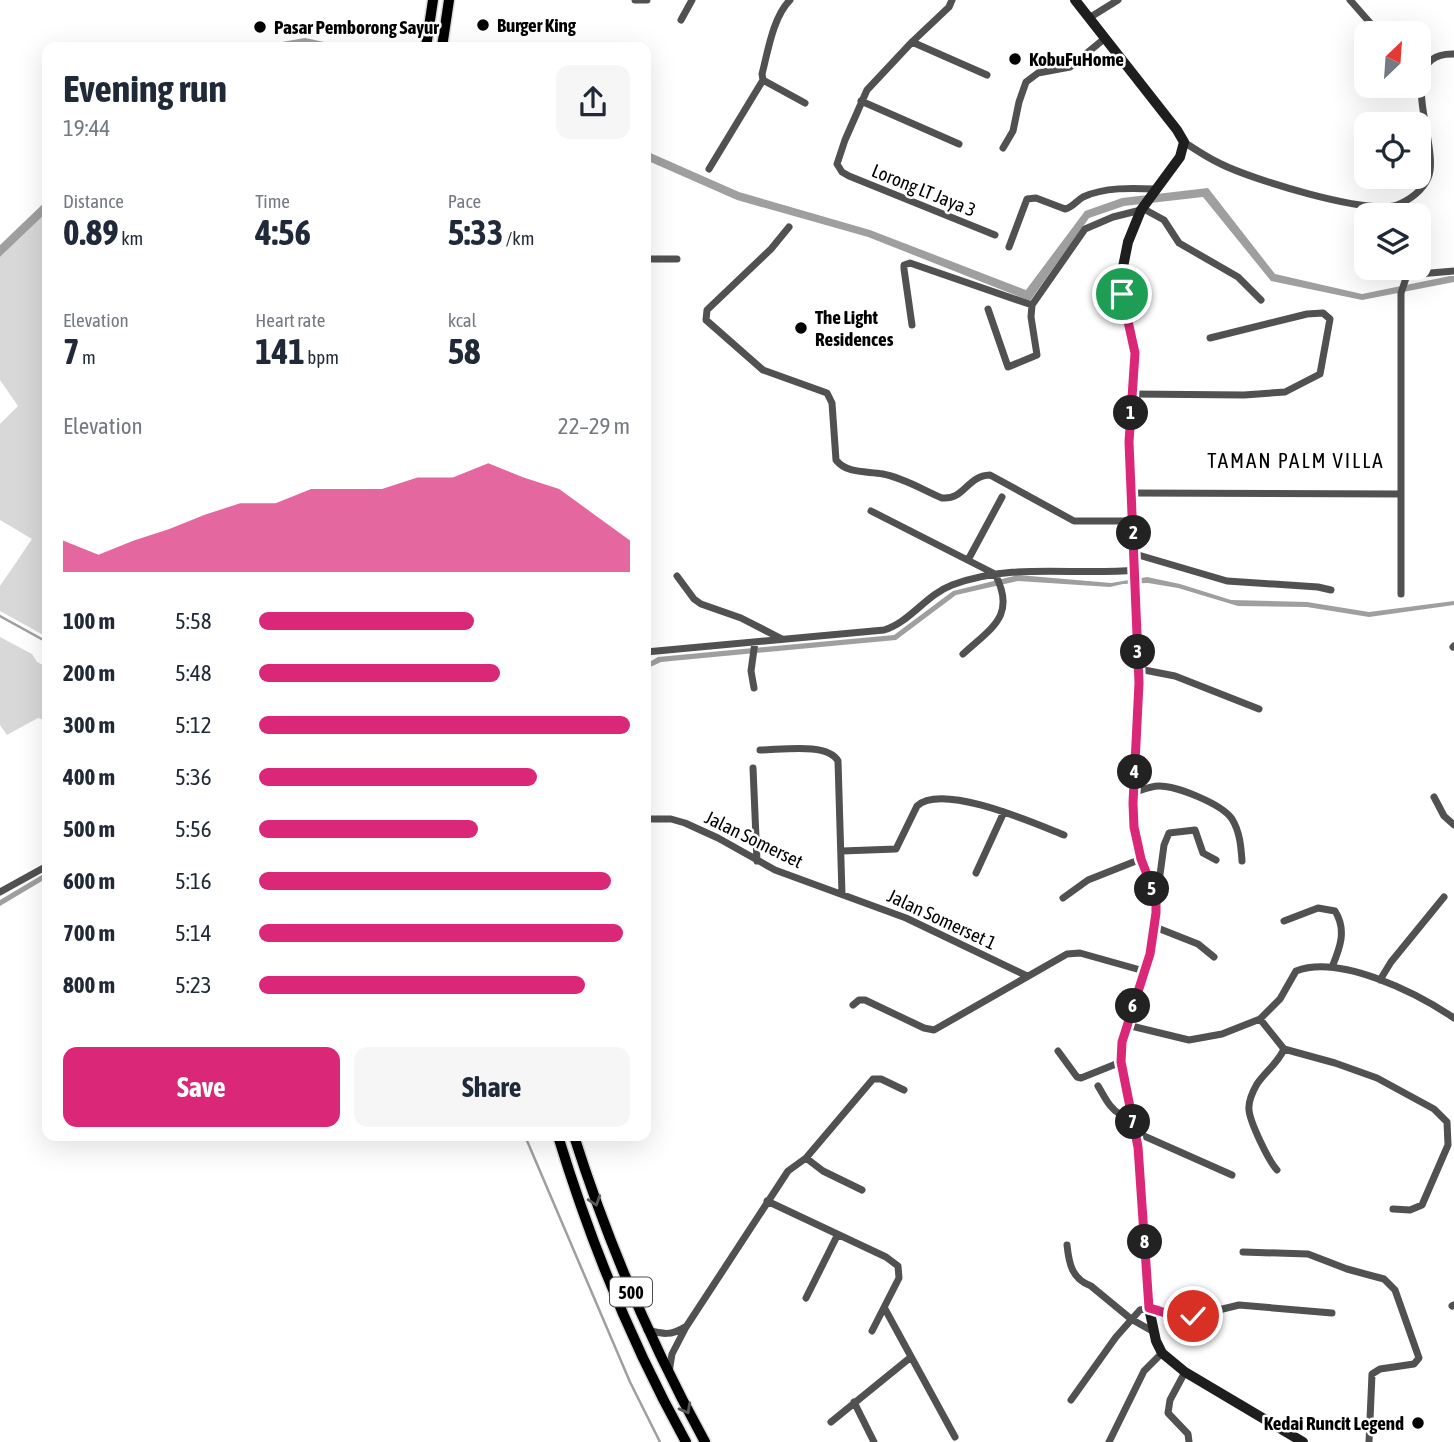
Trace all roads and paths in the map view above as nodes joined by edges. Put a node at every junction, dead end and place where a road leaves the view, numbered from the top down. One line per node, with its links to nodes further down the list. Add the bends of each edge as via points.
1 (433, 0): 15 (main road)
2 (449, 0): 16 (main road)
3 (635, 0): 4 (street)
4 (647, 0)
5 (692, 0): 12 (street)
6 (790, 0): 21 (street, via 777,24)
7 (952, 0): 17 (street)
8 (1075, 0): 11 (main road)
9 (1118, 0): 11 (street)
10 (1350, 0): 13 (street)
11 (1089, 18): 14 (main road)
12 (681, 20)
13 (1368, 21)
14 (1104, 39): 25 (main road); 27 (street, via 1070,67 1038,73 1026,82 1013,131)
15 (426, 42)
16 (443, 42)
17 (912, 42): 20 (street); 23 (street)
18 (1454, 54): 19 (street)
19 (1432, 63)
20 (987, 75)
21 (762, 80): 24 (street); 28 (street)
22 (1422, 98): 30 (street, via 1431,172 1423,187)
23 (862, 101): 26 (street); 34 (street, Lorong LT Jaya 3, via 837,159 842,172)
24 (805, 103)
25 (1184, 142): 29 (main road, via 1180,157); 31 (street, via 1223,165)
26 (959, 144)
27 (1003, 148)
28 (709, 169)
29 (1154, 191): 32 (main road); 35 (street, via 1105,192 1065,209 1027,199)
30 (1400, 203)
31 (1354, 204)
32 (1142, 208): 41 (street, via 1164,219 1179,243 1238,276); 42 (street, via 1085,229); 46 (main road, via 1122,272 1122,294 1134,343)
33 (789, 226): 51 (street, via 707,310 706,320 763,370 827,393 832,403 835,460 841,467 887,475 949,499 977,477 990,475 1074,521)
34 (995, 235)
35 (1009, 247)
36 (651, 259): 37 (street)
37 (677, 259)
38 (1431, 271): 39 (street)
39 (1454, 271)
40 (1403, 280): 48 (street)
41 (1261, 300)
42 (1031, 305): 43 (street, via 1037,355 1008,367); 44 (street, via 911,262 904,269)
43 (988, 309)
44 (912, 326)
45 (1210, 338): 46 (street, via 1307,314 1323,313 1330,319 1321,374 1285,392)
46 (1132, 394): 47 (main road)
47 (1131, 493): 48 (street); 51 (main road)
48 (1401, 494): 58 (street)
49 (1002, 497): 53 (street)
50 (871, 511): 53 (street)
51 (1133, 521): 52 (main road)
52 (1135, 554): 54 (main road); 57 (street, via 1227,580)
53 (968, 560): 56 (street)
54 (1136, 572): 56 (street, via 1040,570); 63 (main road)
55 (677, 576): 59 (street, via 701,604)
56 (996, 576): 59 (street, via 945,589 884,630); 62 (street, via 1003,614)
57 (1331, 590)
58 (1401, 594)
59 (782, 639): 60 (street)
60 (755, 642): 61 (street); 64 (street)
61 (651, 652)
62 (963, 654)
63 (1139, 669): 65 (street, via 1175,676); 68 (main road)
64 (754, 688)
65 (1259, 709)
66 (760, 750): 74 (street, via 831,752 838,761)
67 (753, 768): 77 (street)
68 (1133, 793): 75 (main road); 78 (street, via 1169,787 1223,810 1237,830)
69 (1434, 797): 72 (street)
70 (1004, 812): 73 (street); 74 (street, via 981,804 926,800 914,811 896,849); 80 (street)
71 (652, 819): 77 (street, Jalan Somerset, via 685,823)
72 (1454, 825)
73 (1064, 835)
74 (842, 851): 83 (street)
75 (1141, 859): 81 (main road); 85 (street, via 1088,880)
76 (1216, 860): 81 (street, via 1203,853 1195,830 1169,833 1159,882)
77 (757, 861): 83 (street, Jalan Somerset)
78 (1242, 861)
79 (42, 869): 82 (street)
80 (976, 873)
81 (1152, 888): 87 (main road)
82 (0, 892)
83 (842, 894): 91 (street, Jalan Somerset 1, via 906,918)
84 (1444, 897): 92 (street)
85 (1063, 898)
86 (1284, 921): 89 (street, via 1318,908 1335,911 1342,944)
87 (1155, 927): 88 (street, via 1198,944); 90 (main road)
88 (1214, 957)
89 (1332, 967): 92 (street); 94 (street, via 1296,971 1280,999)
90 (1144, 971): 91 (street, via 1072,953); 96 (main road)
91 (1027, 976): 93 (street, via 934,1030 862,999)
92 (1380, 980): 95 (street, via 1416,994)
93 (853, 1005)
94 (1260, 1018): 96 (street, via 1222,1034 1189,1040); 97 (street)
95 (1454, 1018)
96 (1127, 1025): 99 (main road)
97 (1284, 1049): 107 (street, via 1258,1083 1249,1110); 111 (street, via 1377,1078 1434,1109 1447,1122 1448,1145 1422,1205)
98 (1058, 1051): 99 (street, via 1081,1078)
99 (1121, 1062): 102 (main road)
100 (1098, 1086): 102 (street, via 1115,1112)
101 (904, 1090): 106 (street, via 873,1080)
102 (1130, 1111): 103 (main road)
103 (1135, 1132): 108 (street); 117 (main road)
104 (560, 1141): 125 (main road, 500, via 597,1255)
105 (576, 1141): 115 (main road, 500, one-way to 115)
106 (806, 1158): 109 (street); 110 (street, via 788,1171)
107 (1277, 1170)
108 (1232, 1175)
109 (862, 1189)
110 (767, 1200): 112 (street); 121 (street)
111 (1393, 1209)
112 (837, 1236): 116 (street); 118 (street, via 898,1266 899,1278)
113 (1067, 1244): 120 (street, via 1075,1277)
114 (1243, 1252): 140 (street, via 1308,1254 1377,1276 1395,1290 1419,1358 1414,1364 1372,1374)
115 (628, 1286): 122 (main road, 500); 125 (main road, via 621,1301)
116 (806, 1298)
117 (1149, 1308): 119 (street, via 1185,1318 1239,1305); 120 (street, via 1137,1311); 124 (main road)
118 (885, 1309): 123 (street); 127 (street)
119 (1332, 1313)
120 (1131, 1319): 124 (street); 130 (street)
121 (686, 1326): 122 (street, via 666,1335); 129 (street, via 672,1354)
122 (648, 1330): 129 (main road, 500)
123 (872, 1331)
124 (1153, 1332): 126 (main road)
125 (634, 1343): 134 (main road, 500)
126 (1163, 1353): 128 (main road); 137 (street, via 1144,1371)
127 (911, 1357): 131 (street); 133 (street)
128 (1185, 1372): 138 (street, via 1168,1413 1188,1434); 139 (main road)
129 (668, 1376): 135 (main road, 500, one-way to 135)
130 (1071, 1400)
131 (855, 1402): 132 (street); 136 (street)
132 (831, 1422)
133 (955, 1437)
134 (686, 1442)
135 (705, 1442)
136 (874, 1442)
137 (1110, 1442)
138 (1189, 1442)
139 (1303, 1442)
140 (1369, 1442)

